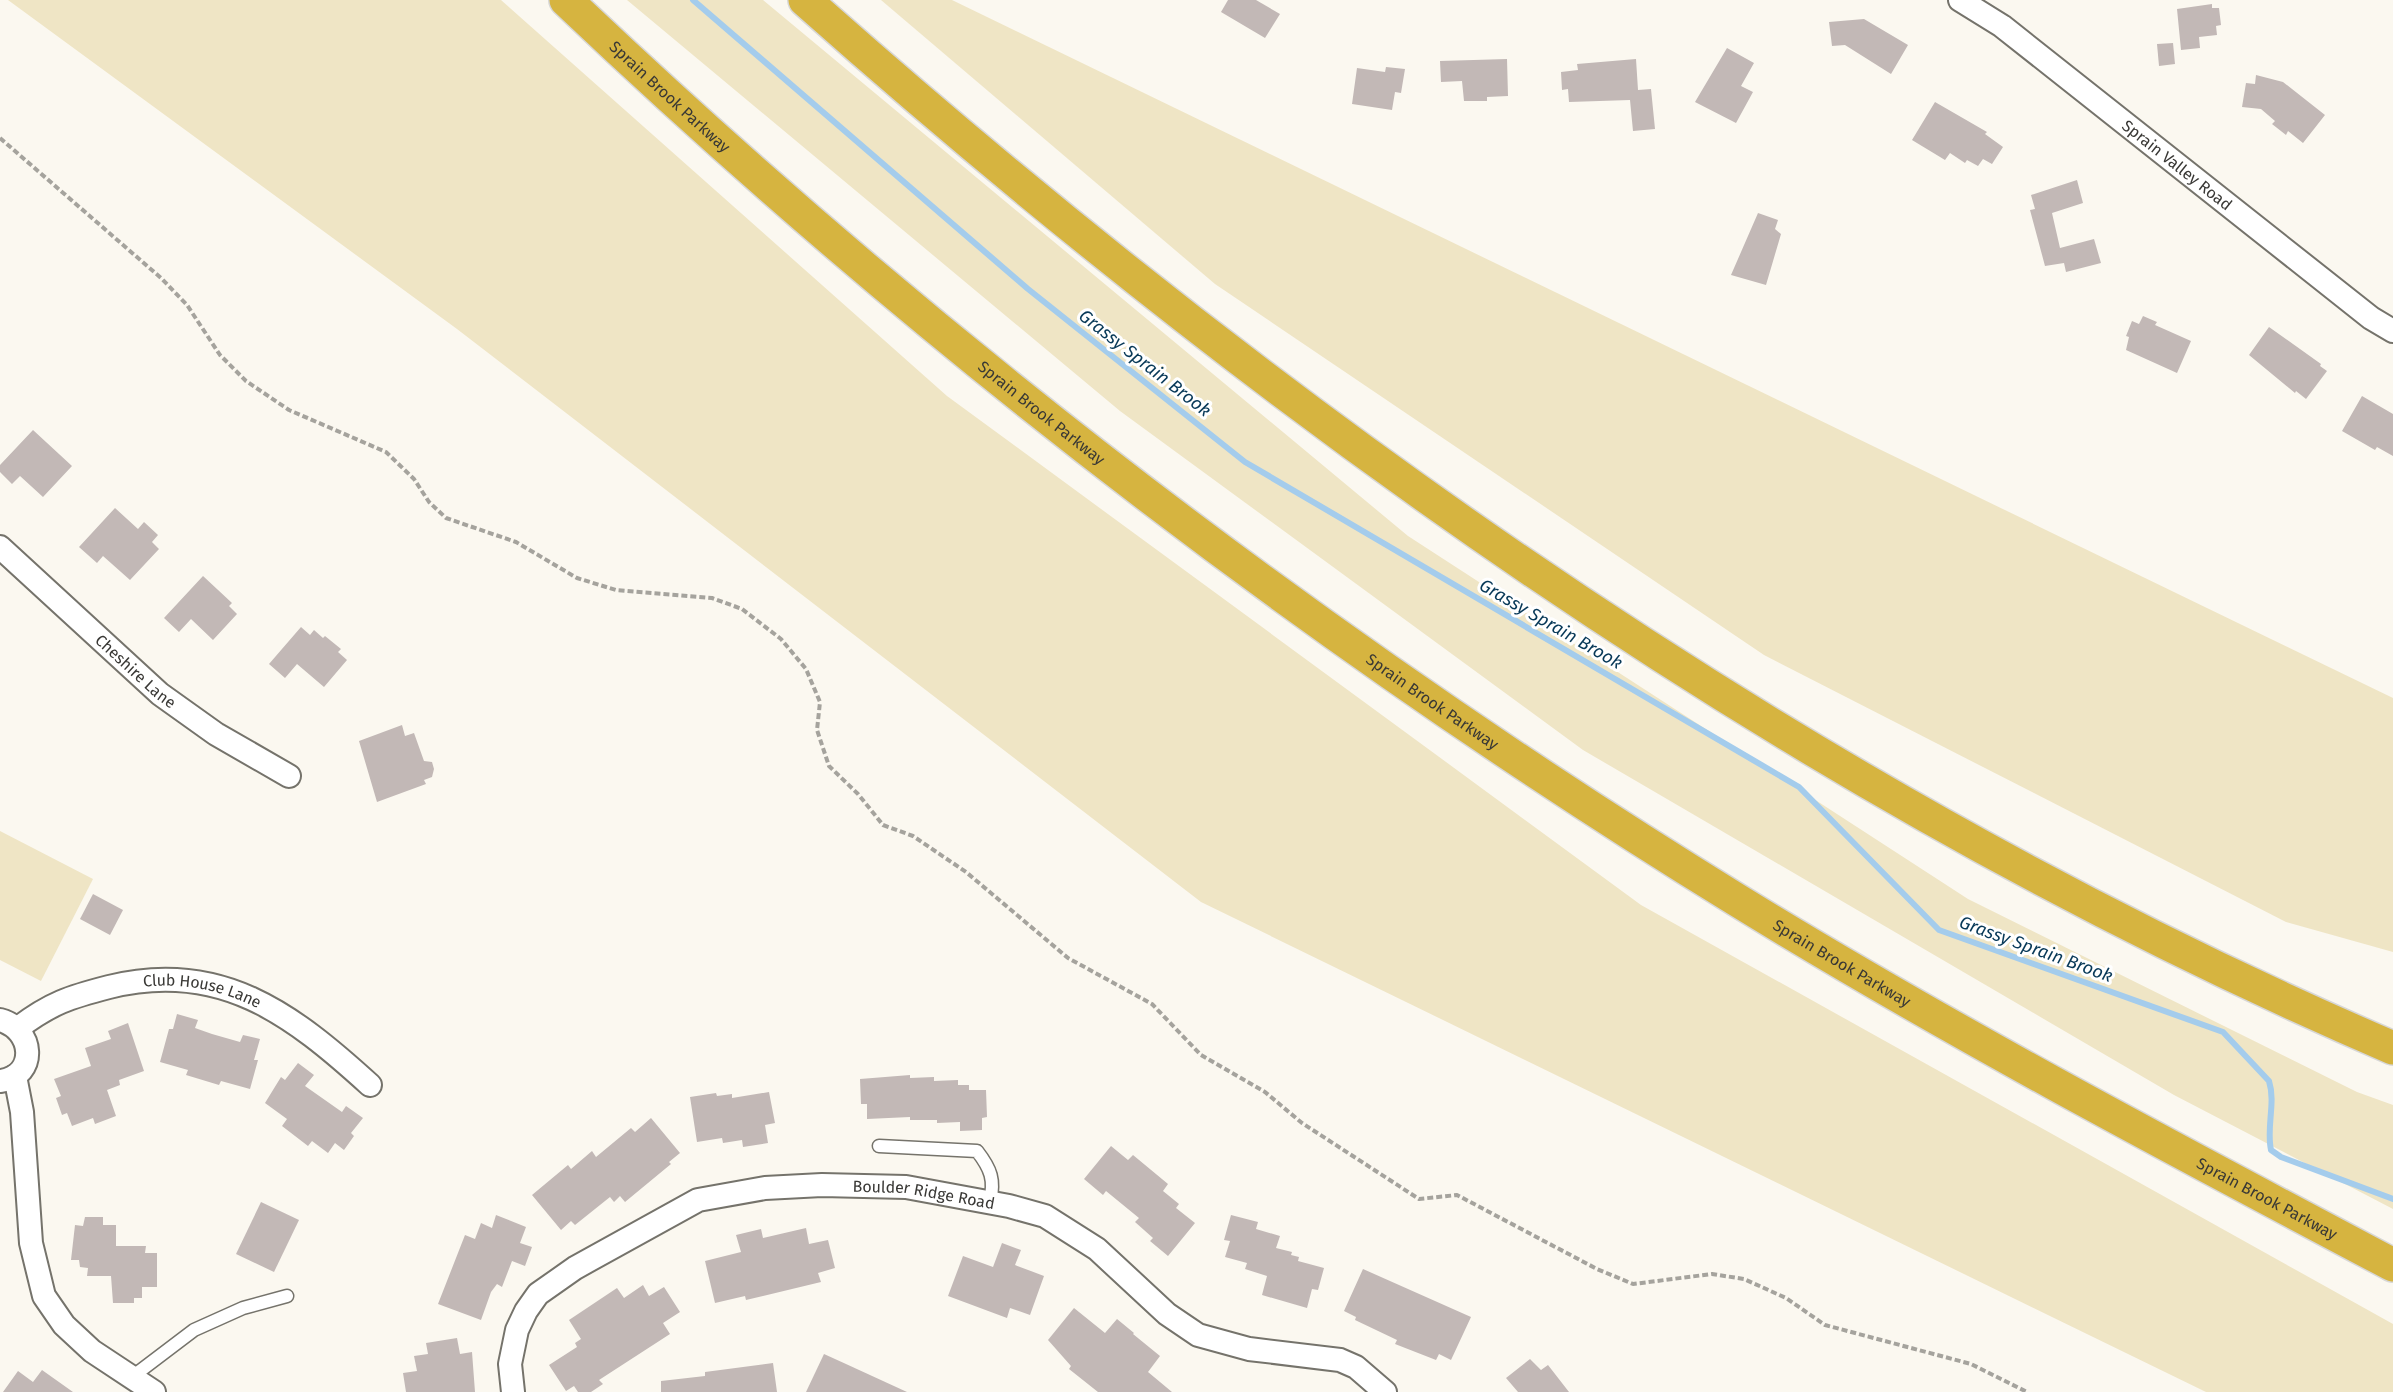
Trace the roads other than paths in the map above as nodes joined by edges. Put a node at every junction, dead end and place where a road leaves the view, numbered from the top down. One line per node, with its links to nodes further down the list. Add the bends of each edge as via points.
1 (566, 0): 14 (highway, Sprain Brook Parkway, via 750,167 970,354 1197,531 1373,659 1551,782 1786,930 1976,1041)
2 (805, 0): 7 (highway, via 957,132 1182,313 1415,486 1595,610 1770,721 1967,837 2155,937)
3 (1960, 0): 4 (street, Sprain Valley Road, via 2002,26 2251,225)
4 (2393, 332)
5 (0, 547): 6 (street, Cheshire Lane, via 160,694 216,734)
6 (289, 776)
7 (2325, 1018): 9 (highway); 10 (highway)
8 (9, 1024): 11 (street, Club House Lane, via 27,1044 28,1053 26,1061); 12 (street, Club House Lane, via 70,997 138,980 192,980 223,986 296,1025)
9 (2393, 1033)
10 (2393, 1048)
11 (8, 1078): 19 (street, Club House Lane, via 22,1112 31,1243 44,1296 64,1325 92,1352)
12 (370, 1085)
13 (879, 1146): 15 (lane, via 977,1151 989,1167 993,1185)
14 (2230, 1179): 16 (highway, Sprain Brook Parkway); 17 (highway)
15 (990, 1202): 21 (street, Boulder Ridge Road, via 906,1187 822,1185 765,1188 698,1200 611,1246 538,1294 517,1330 510,1365); 22 (street, Boulder Ridge Road, via 1045,1216 1066,1227 1097,1249 1167,1314 1198,1335 1249,1349 1340,1360 1356,1367)
16 (2393, 1265)
17 (2393, 1284)
18 (287, 1296): 19 (lane, via 243,1308 194,1330)
19 (132, 1377): 20 (street, Club House Lane)
20 (154, 1392)
21 (513, 1392)
22 (1385, 1392)

